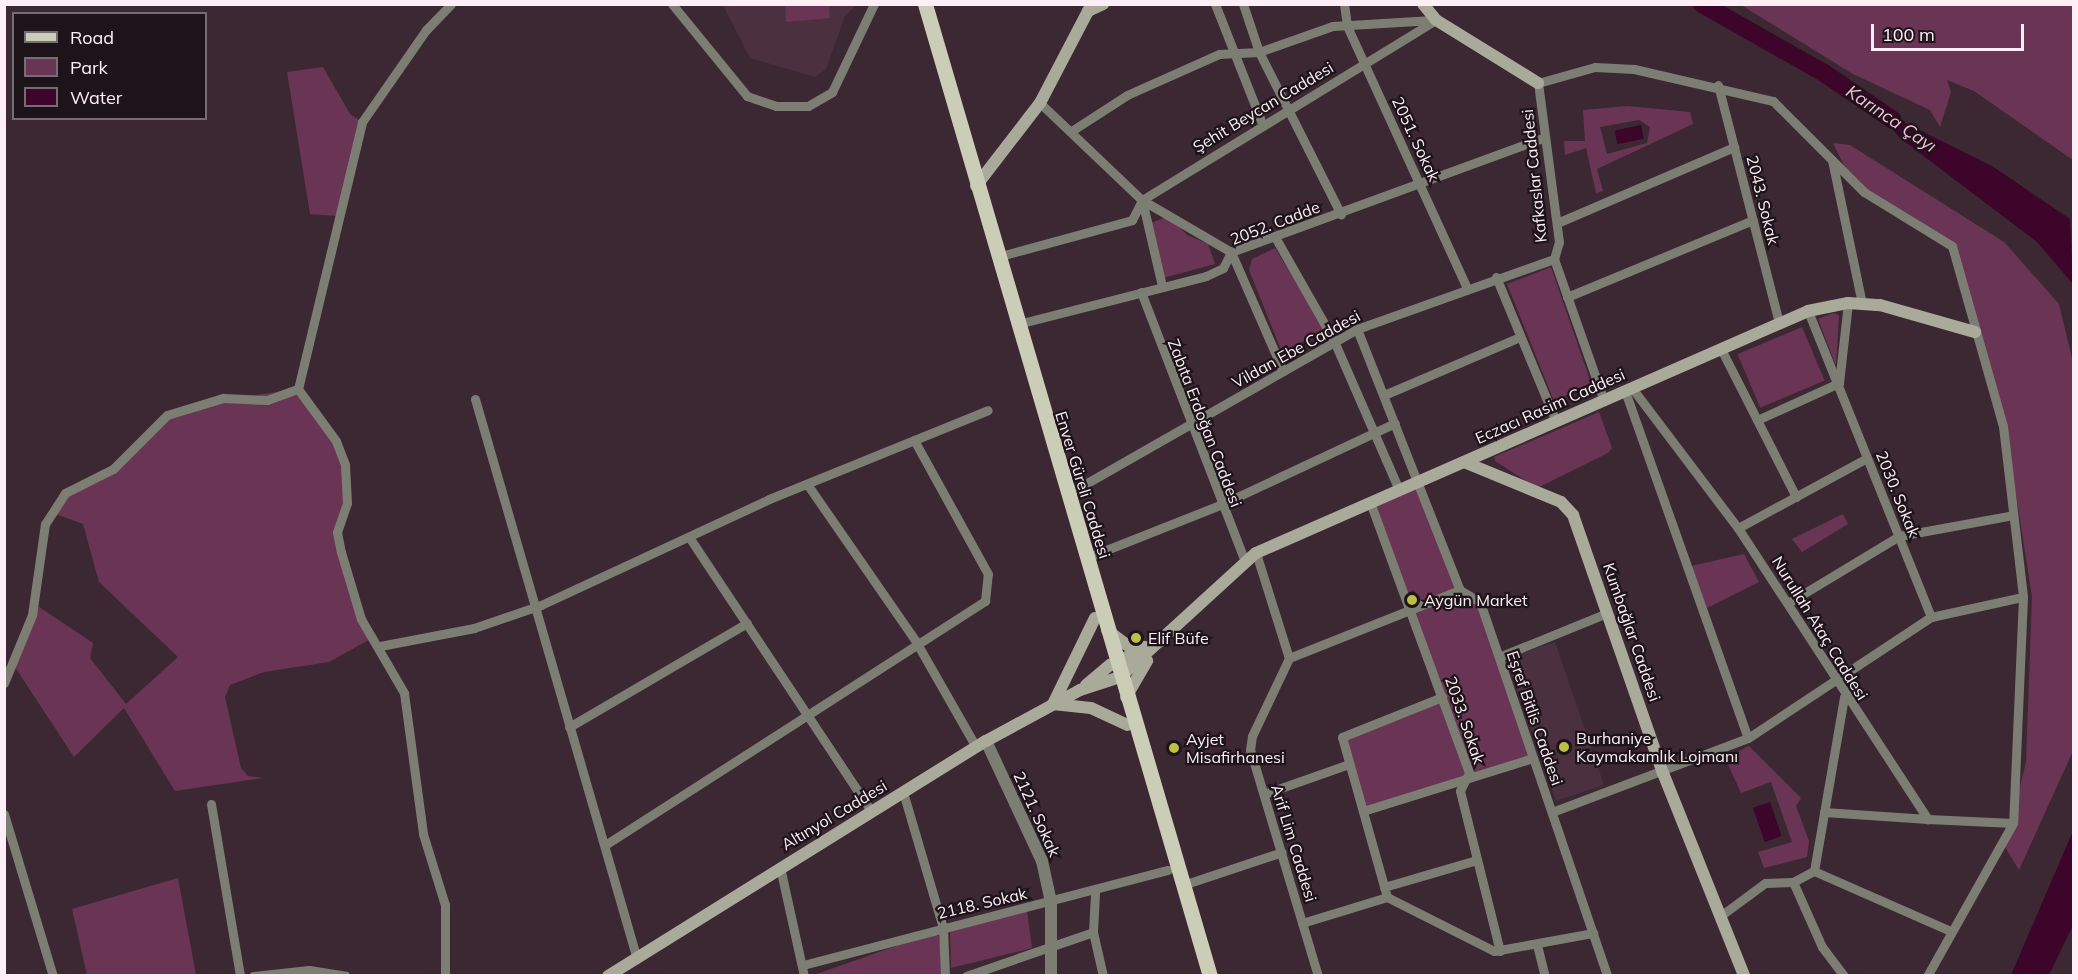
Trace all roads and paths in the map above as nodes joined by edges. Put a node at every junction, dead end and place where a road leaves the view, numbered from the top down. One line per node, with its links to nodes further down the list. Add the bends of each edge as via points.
1 (451, 4): 52 (street, via 426,30 362,122)
2 (672, 4): 3 (street, via 747,96 776,106 808,106 832,92)
3 (874, 4)
4 (915, 4): 87 (main road, Enver Güreli Caddesi)
5 (925, 4): 26 (main road, Enver Güreli Caddesi)
6 (1103, 4): 18 (main road, via 1088,11)
7 (1215, 4): 14 (street)
8 (1243, 4): 13 (street)
9 (1344, 4): 12 (street, 2051. Sokak)
10 (1423, 4): 11 (main road)
11 (1436, 20): 12 (street); 15 (street, Şehit Beycan Caddesi); 16 (main road)
12 (1347, 26): 13 (street); 15 (street, 2051. Sokak)
13 (1259, 52): 14 (street); 19 (street)
14 (1234, 53): 20 (street); 21 (street, via 1219,54 1127,95)
15 (1364, 65): 19 (street, Şehit Beycan Caddesi); 25 (street, 2051. Sokak)
16 (1538, 83): 17 (street, via 1595,67); 22 (street, Kafkaslar Caddesi)
17 (1718, 85): 23 (street, 2043. Sokak); 24 (street, via 1773,101)
18 (1041, 103): 21 (street); 26 (main road)
19 (1288, 111): 20 (street, Şehit Beycan Caddesi); 28 (street)
20 (1263, 126): 27 (street, Şehit Beycan Caddesi)
21 (1073, 130): 27 (street)
22 (1543, 138): 25 (street, 2052. Cadde); 30 (street, Kafkaslar Caddesi)
23 (1734, 147): 29 (street, 2043. Sokak); 30 (street)
24 (1832, 160): 41 (street); 46 (street, via 1863,192 1952,246)
25 (1421, 184): 28 (street, 2052. Cadde); 37 (street, 2051. Sokak)
26 (976, 186): 33 (main road, Enver Güreli Caddesi)
27 (1142, 200): 32 (street); 33 (street, Şehit Beycan Caddesi, via 1132,220); 36 (street)
28 (1341, 214): 31 (street, 2052. Cadde)
29 (1753, 220): 39 (street); 43 (street, 2043. Sokak)
30 (1557, 224): 34 (street, Kafkaslar Caddesi)
31 (1275, 237): 32 (street, 2052. Cadde); 48 (street)
32 (1231, 252): 36 (street, 2052. Cadde, via 1223,268); 50 (street)
33 (997, 257): 44 (main road, Enver Güreli Caddesi)
34 (1554, 259): 35 (street, Vildan Ebe Caddesi); 39 (street, Kafkaslar Caddesi)
35 (1496, 277): 37 (street, Vildan Ebe Caddesi); 47 (street)
36 (1162, 286): 38 (street, 2052. Cadde)
37 (1466, 286): 45 (street, Vildan Ebe Caddesi)
38 (1141, 292): 44 (street, 2052. Cadde); 61 (street, Zabıta Erdoğan Caddesi)
39 (1567, 297): 56 (street, Kafkaslar Caddesi)
40 (1848, 303): 41 (main road, Eczacı Rasim Caddesi); 42 (main road, Eczacı Rasim Caddesi); 51 (street, 2030. Sokak)
41 (1862, 304): 46 (main road, Eczacı Rasim Caddesi)
42 (1808, 311): 43 (main road, Eczacı Rasim Caddesi); 51 (street, 2030. Sokak)
43 (1779, 323): 49 (main road, Eczacı Rasim Caddesi)
44 (1018, 324): 69 (main road, Enver Güreli Caddesi)
45 (1357, 329): 48 (street, Vildan Ebe Caddesi); 54 (street, Eşref Bitlis Caddesi)
46 (1975, 332): 73 (street, via 2003,426)
47 (1520, 337): 54 (street); 59 (street)
48 (1334, 341): 50 (street, Vildan Ebe Caddesi); 62 (street)
49 (1721, 349): 53 (main road, Eczacı Rasim Caddesi); 58 (street)
50 (1283, 371): 61 (street, Vildan Ebe Caddesi)
51 (1839, 382): 58 (street); 64 (street, 2030. Sokak)
52 (298, 389): 91 (street, via 336,441 345,465 347,502 337,532 361,619); 96 (street, via 267,400 223,398 167,416 113,469 65,493 45,524 32,615)
53 (1628, 390): 56 (main road, Eczacı Rasim Caddesi); 74 (street, Nurullah Ataç Caddesi); 105 (street)
54 (1384, 395): 60 (street, Eşref Bitlis Caddesi)
55 (475, 399): 83 (street)
56 (1604, 401): 59 (main road, Eczacı Rasim Caddesi)
57 (988, 410): 63 (street)
58 (1757, 420): 70 (street)
59 (1556, 422): 65 (main road, Eczacı Rasim Caddesi)
60 (1395, 423): 62 (street); 66 (street, Eşref Bitlis Caddesi)
61 (1189, 428): 69 (street, Vildan Ebe Caddesi); 72 (street, Zabıta Erdoğan Caddesi)
62 (1375, 433): 68 (street); 72 (street)
63 (914, 440): 67 (street); 90 (street, via 988,574 985,601)
64 (1867, 458): 70 (street); 75 (street, 2030. Sokak)
65 (1464, 462): 66 (main road, Eczacı Rasim Caddesi); 85 (main road, Kumbağlar Caddesi, via 1568,507)
66 (1418, 481): 68 (main road, Eczacı Rasim Caddesi); 80 (street, Eşref Bitlis Caddesi)
67 (807, 484): 76 (street); 90 (street)
68 (1399, 490): 71 (main road, Eczacı Rasim Caddesi)
69 (1066, 495): 78 (main road, Enver Güreli Caddesi)
70 (1796, 497): 74 (street)
71 (1370, 502): 77 (main road, Eczacı Rasim Caddesi); 84 (street, 2033. Sokak)
72 (1220, 505): 78 (street); 79 (street, Zabıta Erdoğan Caddesi)
73 (2013, 516): 75 (street); 81 (street)
74 (1738, 528): 82 (street, Nurullah Ataç Caddesi)
75 (1899, 536): 82 (street); 86 (street, 2030. Sokak)
76 (689, 537): 83 (street); 88 (street)
77 (1256, 553): 79 (main road, Eczacı Rasim Caddesi); 94 (street)
78 (1086, 558): 89 (main road, Enver Güreli Caddesi)
79 (1245, 562): 92 (main road, Eczacı Rasim Caddesi, via 1171,636)
80 (1460, 590): 84 (street); 93 (street, Eşref Bitlis Caddesi, via 1480,602)
81 (2023, 597): 86 (street); 120 (street)
82 (1788, 603): 97 (street, Nurullah Ataç Caddesi)
83 (533, 608): 91 (street, via 474,628); 104 (street)
84 (1410, 611): 94 (street); 99 (street, 2033. Sokak)
85 (1607, 613): 93 (street); 109 (main road, Kumbağlar Caddesi)
86 (1931, 617): 97 (street)
87 (1095, 618): 95 (main road, Enver Güreli Caddesi); 101 (main road)
88 (747, 623): 102 (street); 104 (street)
89 (1107, 630): 92 (main road, via 1131,647); 95 (main road, Enver Güreli Caddesi)
90 (918, 645): 102 (street); 106 (street)
91 (380, 646): 147 (street, via 404,693 414,743 423,834 445,905)
92 (1152, 649): 95 (main road, Eczacı Rasim Caddesi); 98 (main road)
93 (1498, 657): 107 (street, Eşref Bitlis Caddesi)
94 (1289, 658): 112 (street, Arif Lim Caddesi, via 1250,745)
95 (1115, 671): 98 (main road, Enver Güreli Caddesi); 101 (main road, Altınyol Caddesi); 103 (main road, Enver Güreli Caddesi)
96 (4, 683)
97 (1836, 685): 100 (street, Nurullah Ataç Caddesi); 105 (street)
98 (1126, 697): 128 (main road, Enver Güreli Caddesi)
99 (1442, 697): 108 (street, via 1344,734); 110 (street, 2033. Sokak)
100 (1844, 697): 117 (street); 119 (street, Nurullah Ataç Caddesi)
101 (1053, 704): 103 (main road, via 1091,708); 106 (main road, Altınyol Caddesi)
102 (809, 715): 114 (street); 121 (street)
103 (1127, 725): 125 (main road, Enver Güreli Caddesi)
104 (569, 727): 121 (street)
105 (1748, 738): 109 (street)
106 (981, 744): 111 (main road, Altınyol Caddesi); 131 (street, 2121. Sokak, via 1042,861)
107 (1533, 758): 110 (street); 116 (street, Eşref Bitlis Caddesi)
108 (1349, 764): 112 (street); 115 (street)
109 (1664, 772): 116 (street); 132 (main road, Kumbağlar Caddesi)
110 (1468, 778): 115 (street); 123 (street, 2033. Sokak, via 1460,791)
111 (903, 792): 114 (main road, Altınyol Caddesi); 134 (street)
112 (1264, 794): 122 (street, Arif Lim Caddesi)
113 (211, 804): 144 (street)
114 (871, 811): 124 (main road, Altınyol Caddesi)
115 (1363, 811): 129 (street)
116 (1552, 812): 137 (street, Eşref Bitlis Caddesi)
117 (1824, 812): 119 (street); 126 (street)
118 (4, 814): 143 (street)
119 (1928, 819): 120 (street)
120 (2013, 823): 136 (street)
121 (605, 845): 142 (street)
122 (1282, 852): 128 (street); 133 (street, Arif Lim Caddesi)
123 (1477, 860): 129 (street); 140 (street, 2033. Sokak)
124 (780, 867): 141 (street); 142 (main road, Altınyol Caddesi)
125 (1168, 870): 130 (street, 2118. Sokak); 154 (main road, Enver Güreli Caddesi)
126 (1814, 871): 127 (street); 136 (street)
127 (1793, 882): 132 (street, via 1765,883); 160 (street, via 1822,947)
128 (1184, 885): 155 (main road, Enver Güreli Caddesi)
129 (1385, 892): 133 (street); 140 (street)
130 (1095, 893): 131 (street, 2118. Sokak); 135 (street)
131 (1051, 902): 134 (street, 2118. Sokak); 138 (street, 2121. Sokak)
132 (1719, 917): 159 (main road, Kumbağlar Caddesi)
133 (1302, 923): 156 (street, Arif Lim Caddesi)
134 (943, 928): 141 (street, 2118. Sokak); 150 (street)
135 (1093, 932): 138 (street); 153 (street)
136 (1951, 932): 161 (street)
137 (1593, 933): 139 (street); 158 (street, Eşref Bitlis Caddesi)
138 (1052, 945): 151 (street); 152 (street, 2121. Sokak)
139 (1537, 945): 140 (street); 157 (street)
140 (1500, 951)
141 (803, 965): 149 (street)
142 (632, 966): 148 (main road, Altınyol Caddesi)
143 (53, 975)
144 (240, 975)
145 (253, 975): 146 (street, via 309,970)
146 (345, 975)
147 (445, 975)
148 (608, 975)
149 (804, 975)
150 (945, 975)
151 (966, 975)
152 (1051, 975)
153 (1103, 975)
154 (1200, 975)
155 (1210, 975)
156 (1318, 975)
157 (1545, 975)
158 (1607, 975)
159 (1744, 975)
160 (1844, 975)
161 (1927, 975)

